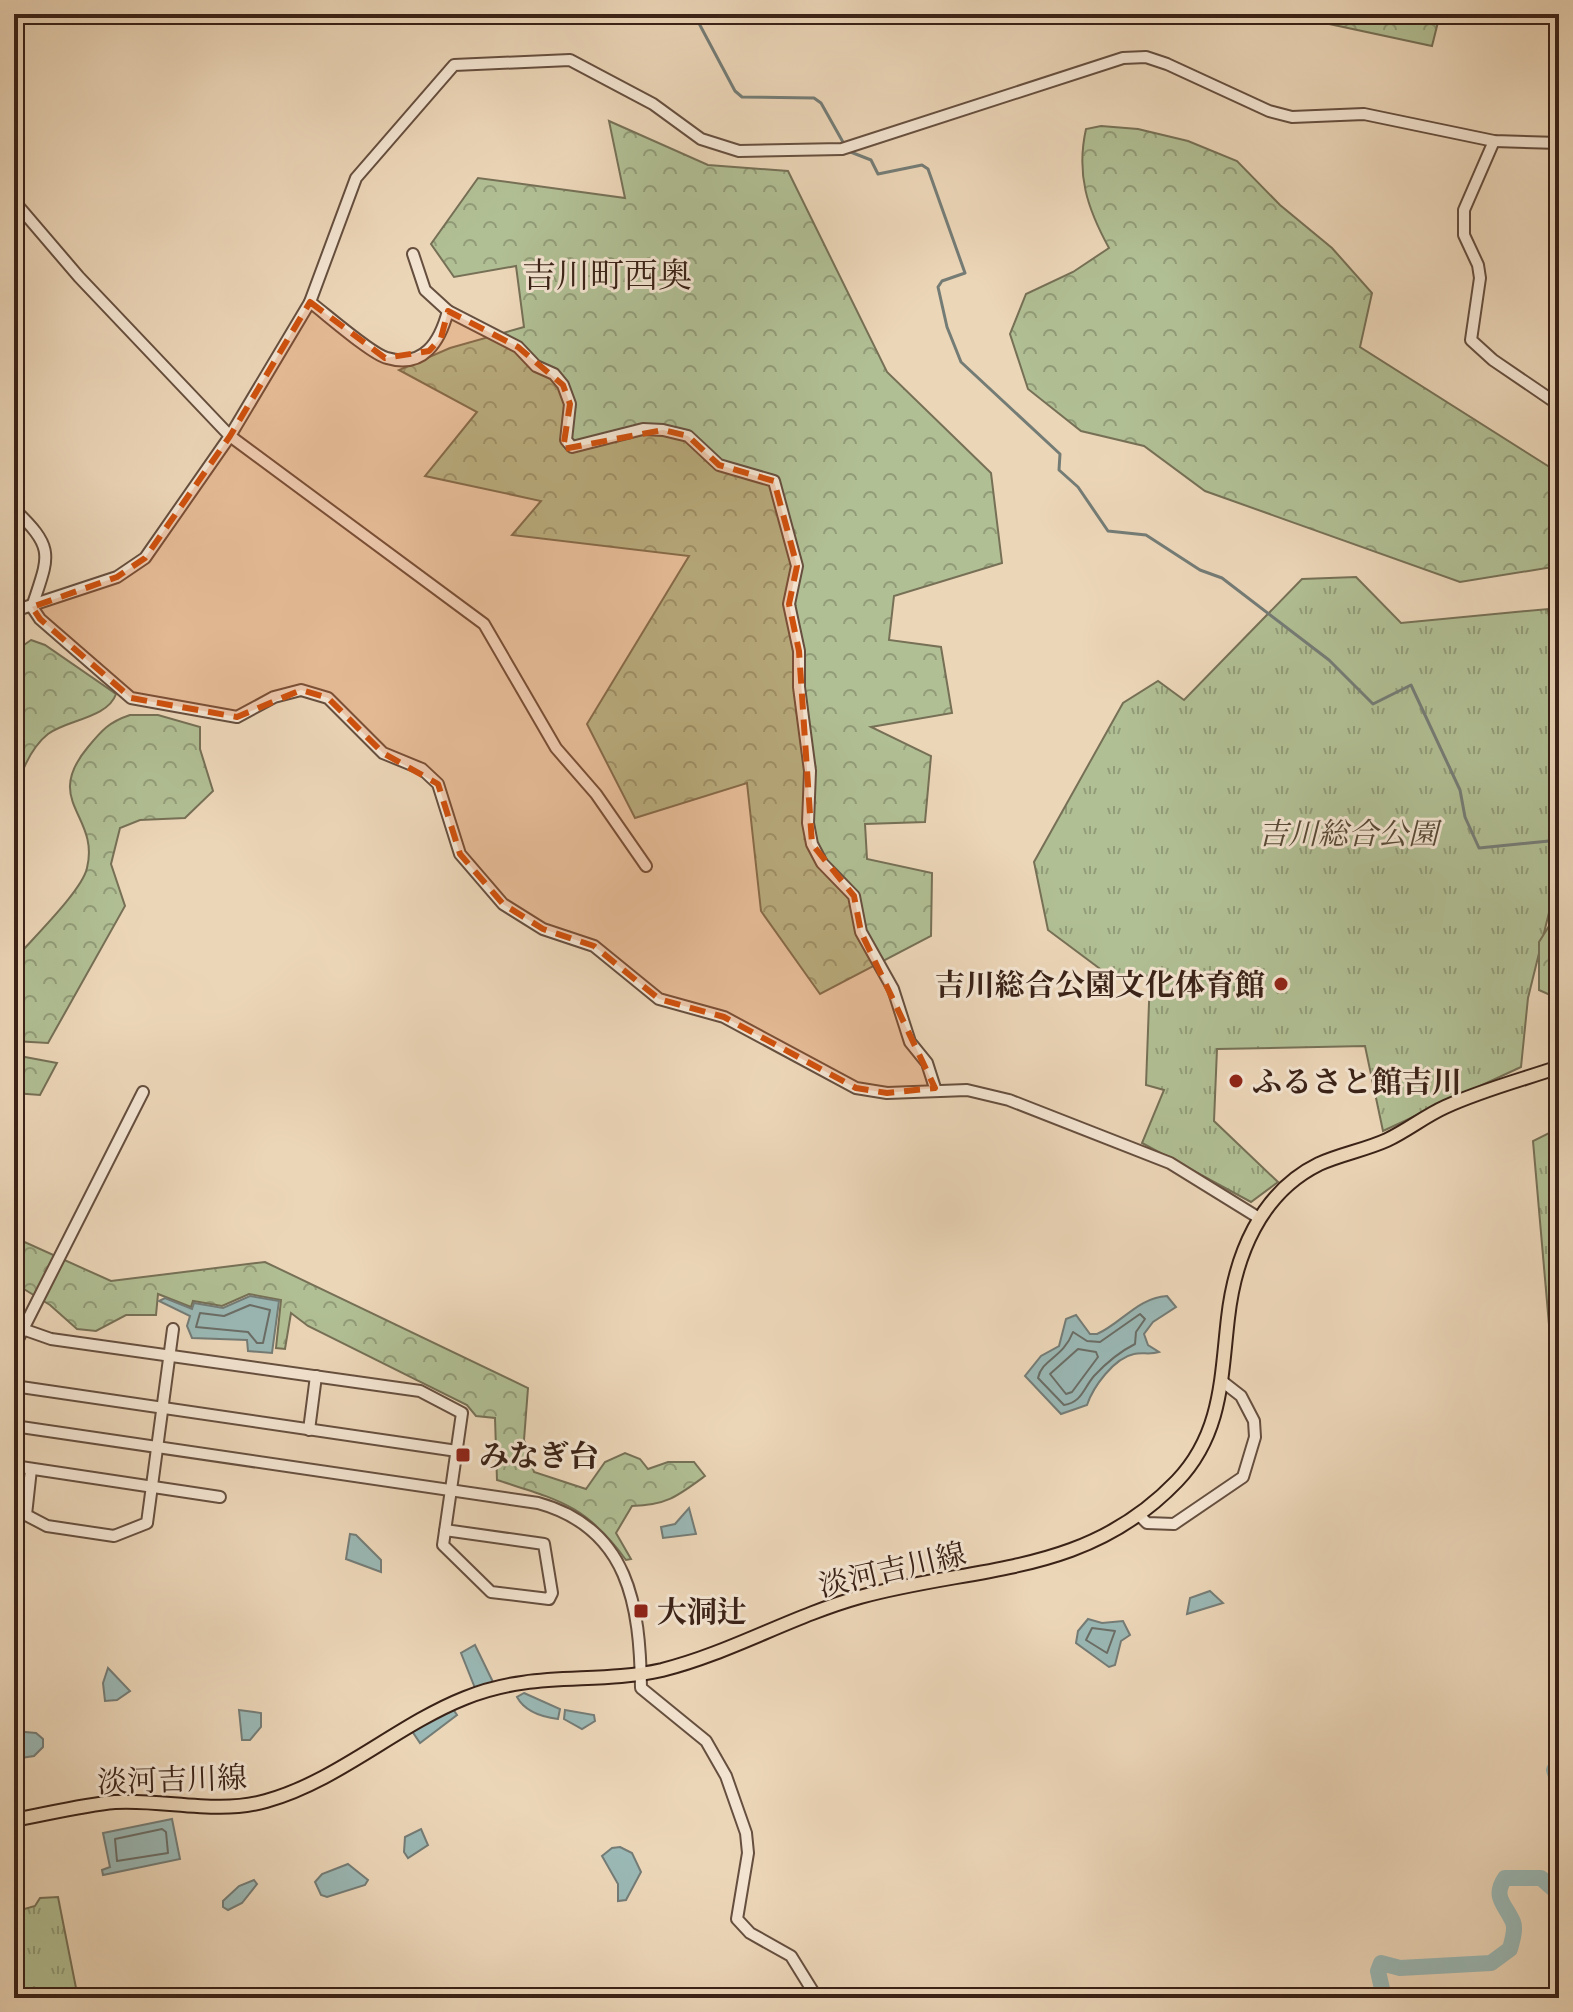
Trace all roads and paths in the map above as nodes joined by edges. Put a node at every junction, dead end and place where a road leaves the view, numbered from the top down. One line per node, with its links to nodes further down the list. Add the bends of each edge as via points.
1 (1494, 141): 2 (street); 5 (street, via 1364,114 1292,117 1146,57 1123,58 842,149 739,151 701,139 653,104 570,60 460,63 356,178); 7 (street, via 1464,210 1464,235 1480,278 1471,340)
2 (1559, 143)
3 (14, 201): 8 (street)
4 (413, 254): 6 (street, via 425,290)
5 (310, 302): 6 (street, via 385,358 409,359 429,351 441,338); 8 (street)
6 (448, 311): 14 (street, via 518,347 536,366 554,374 570,404 566,440 572,447 643,429 663,430 688,436 719,465 774,481 797,566 789,604 799,651 812,844 822,863 854,896 861,932 893,989 910,1042 927,1063)
7 (1559, 405)
8 (230, 436): 10 (street, via 145,558 117,577); 12 (street, via 484,624 556,748)
9 (14, 509): 10 (street, via 46,544 46,566)
10 (32, 607): 11 (street); 14 (street, via 131,698 237,717 274,697 301,690 328,698 383,753 422,769 438,784 460,854 503,904 543,929 594,946 659,999 724,1017 856,1088 887,1093)
11 (14, 611)
12 (646, 866)
13 (1559, 1067): 16 (main road, 淡河吉川線, via 1467,1098 1383,1141 1319,1165 1284,1189)
14 (935, 1088): 16 (street, via 1009,1100 1170,1163)
15 (143, 1092): 17 (street)
16 (1259, 1218): 22 (main road, 淡河吉川線, via 1234,1288)
17 (18, 1328): 19 (street); 20 (street, via 51,1339)
18 (173, 1329): 20 (street)
19 (14, 1347)
20 (170, 1356): 21 (street); 24 (street)
21 (316, 1376): 26 (street); 28 (street, via 420,1391 462,1413)
22 (1223, 1382): 34 (main road, 淡河吉川線, via 1217,1411 1196,1458); 34 (street, via 1241,1396 1254,1421 1255,1437 1243,1477 1174,1524 1147,1523)
23 (14, 1386): 24 (street)
24 (161, 1408): 26 (street); 27 (street)
25 (14, 1426): 27 (street)
26 (309, 1430): 28 (street)
27 (156, 1448): 31 (street); 32 (street)
28 (457, 1451): 32 (street)
29 (14, 1466): 30 (street)
30 (31, 1469): 31 (street); 31 (street, via 26,1515 47,1526 114,1536 147,1523)
31 (151, 1487): 33 (street)
32 (451, 1490): 35 (street); 36 (street, via 555,1508 593,1531 628,1580)
33 (220, 1497)
34 (1138, 1514): 36 (main road, 淡河吉川線, via 1095,1540 1017,1568 862,1596 685,1664)
35 (445, 1530): 35 (street, via 443,1545 491,1592 549,1599 544,1544)
36 (641, 1675): 37 (main road, 淡河吉川線, via 570,1676 491,1688 440,1709 314,1781 268,1801 223,1806 115,1802); 38 (street, via 645,1694 706,1741 726,1776 748,1853 737,1919 750,1933 791,1956)
37 (14, 1820)
38 (817, 1998)

